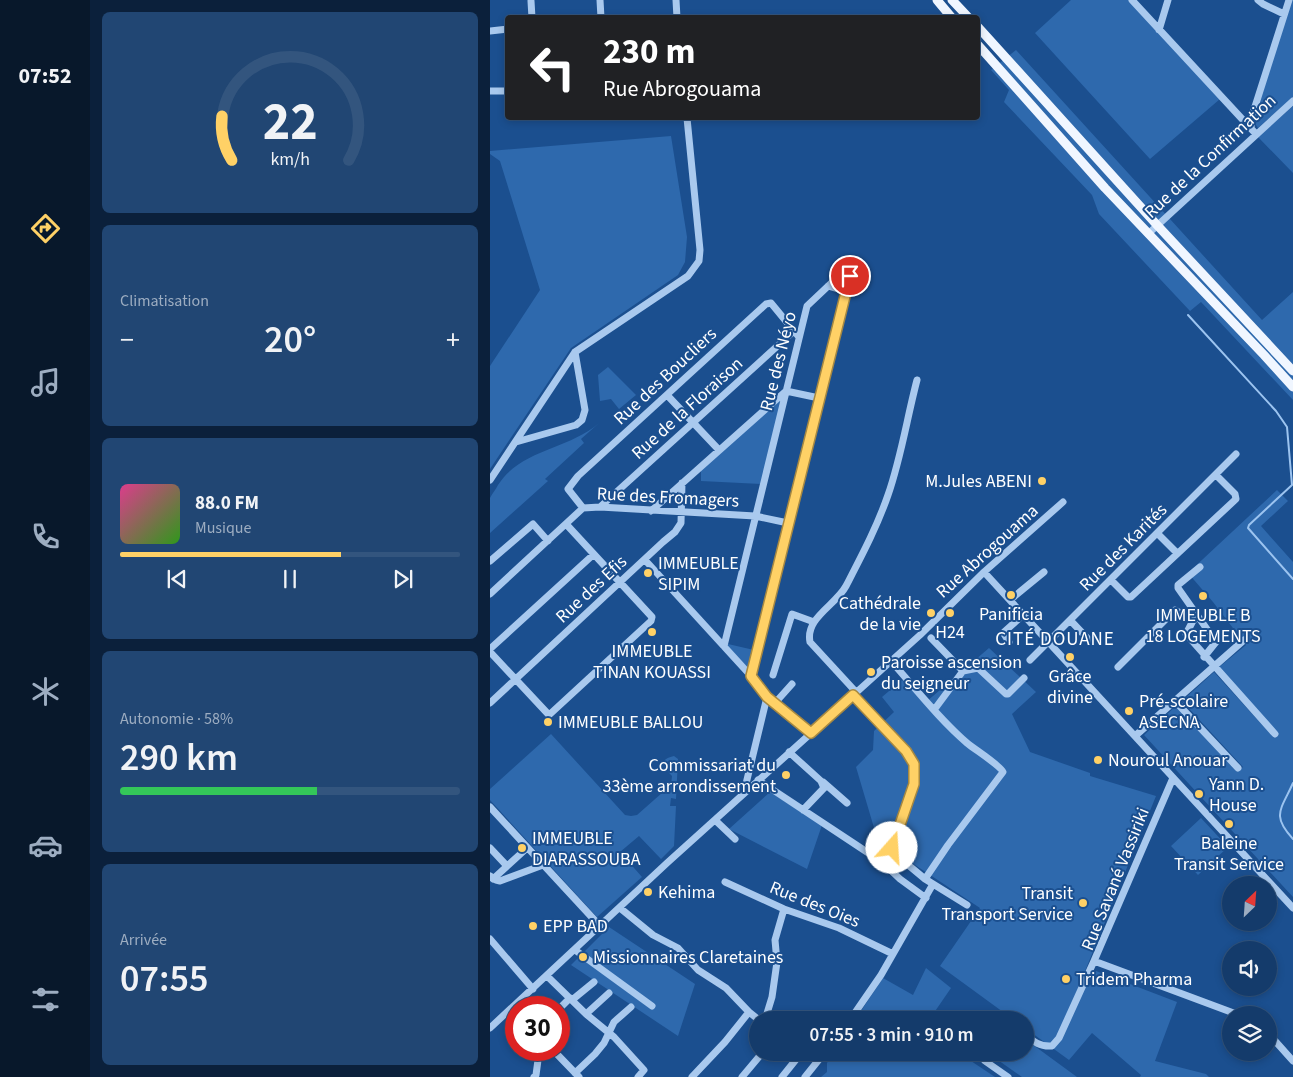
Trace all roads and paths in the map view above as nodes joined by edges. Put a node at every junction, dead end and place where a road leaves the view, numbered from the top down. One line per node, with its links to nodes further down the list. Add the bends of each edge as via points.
1 (531, 0): 11 (street)
2 (600, 0): 12 (street)
3 (676, 0): 13 (street)
4 (937, 0): 14 (main road)
5 (952, 0): 15 (main road)
6 (1132, 0): 18 (street)
7 (1168, 0): 18 (street)
8 (1258, 0): 10 (street)
9 (1289, 0): 10 (street)
10 (1284, 14): 25 (street, via 1252,116)
11 (532, 15)
12 (601, 15)
13 (677, 15)
14 (950, 15)
15 (965, 15)
16 (505, 29): 19 (street)
17 (980, 29): 26 (main road)
18 (1159, 30): 25 (street)
19 (490, 31)
20 (980, 47): 27 (main road)
21 (490, 91): 22 (street)
22 (505, 91)
23 (1293, 101): 25 (street, Rue de la Confirmation)
24 (687, 120): 34 (street, via 699,261 688,276)
25 (1254, 131): 28 (street, Rue de la Confirmation)
26 (1106, 169): 27 (main road); 28 (main road)
27 (1095, 178): 29 (main road)
28 (1157, 225): 29 (street, Rue de la Confirmation); 35 (main road)
29 (1148, 234): 37 (main road)
30 (828, 286): 31 (street); 31 (street, Rue des Néyo, via 843,272 848,273); 33 (street, Rue des Néyo, via 806,306)
31 (845, 291): 40 (street, Rue des Néyo)
32 (794, 330): 33 (street, Rue des Boucliers); 39 (street, Rue des Boucliers, via 771,303 766,304); 41 (street, Rue de la Floraison)
33 (799, 337): 38 (street, Rue des Néyo)
34 (575, 352): 42 (street); 42 (street, via 585,410 582,420 576,425)
35 (1293, 371)
36 (916, 380): 72 (street, via 887,497 844,589)
37 (1293, 387)
38 (786, 391): 40 (street); 43 (street); 53 (street, Rue des Néyo)
39 (667, 394): 41 (street); 50 (street, Rue des Boucliers, via 569,487 568,492)
40 (819, 398): 54 (street, Rue des Néyo)
41 (693, 423): 43 (street); 49 (street, Rue de la Floraison)
42 (516, 442): 46 (street)
43 (719, 450): 47 (street)
44 (1236, 454): 45 (street, Rue des Karités)
45 (1216, 475): 56 (street, Rue des Karités); 58 (street, via 1236,499)
46 (490, 480)
47 (682, 483): 51 (street); 52 (street, Rue des Efis)
48 (1063, 502): 63 (street, Rue Abrogouama)
49 (600, 507): 50 (street, Rue des Fromagers); 51 (street, Rue des Fromagers)
50 (583, 508): 55 (street, Rue des Fromagers)
51 (651, 511): 52 (street, Rue des Fromagers)
52 (681, 511): 53 (street, Rue des Fromagers); 60 (street, Rue des Efis, via 681,523 675,532)
53 (755, 516): 54 (street, Rue des Fromagers); 78 (street, Rue des Néyo)
54 (788, 523): 87 (street, Rue des Néyo)
55 (566, 524): 57 (street, Rue des Fromagers); 59 (street)
56 (1157, 533): 58 (street); 65 (street, Rue des Karités)
57 (548, 541): 61 (street, via 533,524); 67 (street, Rue des Fromagers)
58 (1177, 553): 65 (street, via 1131,597)
59 (594, 554): 66 (street); 79 (street)
60 (644, 560): 66 (street, Rue des Efis); 78 (street)
61 (490, 561)
62 (1200, 567): 70 (street, via 1178,585)
63 (984, 572): 68 (street); 82 (street, Rue Abrogouama)
64 (1044, 572): 68 (street)
65 (1111, 580): 71 (street, Rue des Karités)
66 (620, 583): 89 (street, Rue des Efis); 89 (street, via 652,617 651,621 549,715)
67 (490, 594)
68 (1010, 600): 69 (street)
69 (1023, 615): 76 (street, via 1004,632); 77 (street)
70 (1195, 617): 80 (street, via 1186,634); 80 (street, via 1216,642); 83 (street, via 1174,610)
71 (1070, 620): 74 (street); 77 (street, Rue des Karités)
72 (814, 622): 86 (street, via 792,614); 91 (street, via 810,642)
73 (931, 638): 85 (street)
74 (1089, 640)
75 (1244, 640): 84 (street)
76 (1009, 642)
77 (1048, 643): 81 (street, Rue des Karités); 99 (street)
78 (724, 646): 87 (street)
79 (490, 651): 89 (street)
80 (1204, 657): 84 (street)
81 (1030, 660)
82 (891, 661): 91 (street, Rue Abrogouama); 96 (street)
83 (1118, 667)
84 (1214, 667): 93 (street); 98 (street)
85 (963, 671): 88 (street, via 978,668 1006,694); 96 (street)
86 (773, 675)
87 (751, 676): 92 (street)
88 (1024, 678)
89 (516, 680): 94 (street, Rue des Efis)
90 (792, 684): 95 (street)
91 (854, 694): 97 (street, Rue Abrogouama); 116 (street, via 914,764 914,784 892,848)
92 (767, 697): 95 (street); 105 (street)
93 (1175, 701): 99 (street); 101 (street)
94 (490, 703)
95 (775, 703): 97 (street)
96 (934, 710): 116 (street, via 952,731 1003,772)
97 (811, 733): 100 (street, Rue Abrogouama)
98 (1275, 734)
99 (1135, 736): 102 (street)
100 (789, 752): 103 (street, Rue Abrogouama); 104 (street)
101 (1238, 768)
102 (1173, 778): 122 (street); 128 (street, Rue Savané Vassiriki)
103 (758, 780): 105 (street, Rue Abrogouama); 108 (street)
104 (820, 781): 106 (street); 108 (street, via 824,788)
105 (744, 793): 109 (street, Rue Abrogouama)
106 (847, 802)
107 (490, 807): 112 (street)
108 (803, 810): 119 (street, via 882,862)
109 (715, 820): 110 (street); 121 (street, Rue Abrogouama)
110 (734, 839)
111 (490, 848): 114 (street)
112 (527, 848): 113 (street); 114 (street)
113 (543, 865): 115 (street, via 500,881); 124 (street)
114 (507, 866): 115 (street)
115 (492, 877)
116 (925, 879): 118 (street)
117 (725, 882): 123 (street, Rue des Oies)
118 (934, 884): 119 (street); 120 (street)
119 (926, 898): 127 (street)
120 (967, 905)
121 (620, 908): 124 (street, Rue Abrogouama); 140 (street, via 653,935 678,948 698,970 726,988)
122 (1293, 908)
123 (784, 910): 127 (street, Rue des Oies, via 839,928); 138 (street, via 775,940 777,962)
124 (600, 926): 126 (street, Rue Abrogouama)
125 (490, 939): 131 (street)
126 (575, 950): 129 (street, Rue Abrogouama); 135 (street)
127 (893, 954): 139 (street)
128 (1094, 962): 137 (street, Rue Savané Vassiriki); 145 (street, via 1052,1046)
129 (547, 976): 131 (street, Rue Abrogouama); 134 (street)
130 (594, 982): 134 (street)
131 (533, 988): 133 (street, Rue Abrogouama)
132 (609, 993): 141 (street)
133 (526, 996)
134 (571, 999): 141 (street)
135 (652, 1006)
136 (631, 1007): 144 (street, via 614,1022)
137 (1222, 1009)
138 (768, 1011)
139 (856, 1011)
140 (749, 1012): 157 (street)
141 (586, 1014): 144 (street)
142 (505, 1017): 143 (street, Rue Abrogouama)
143 (490, 1028)
144 (609, 1032): 154 (street, via 604,1043); 156 (street, via 644,1070)
145 (1034, 1041)
146 (1277, 1043): 153 (street)
147 (538, 1061): 155 (street)
148 (564, 1061): 154 (street)
149 (755, 1061): 158 (street)
150 (795, 1061): 159 (street)
151 (816, 1061): 160 (street)
152 (985, 1061): 161 (street)
153 (1293, 1061)
154 (577, 1075)
155 (534, 1077)
156 (638, 1077)
157 (692, 1077)
158 (742, 1077)
159 (782, 1077)
160 (805, 1077)
161 (1008, 1077)

